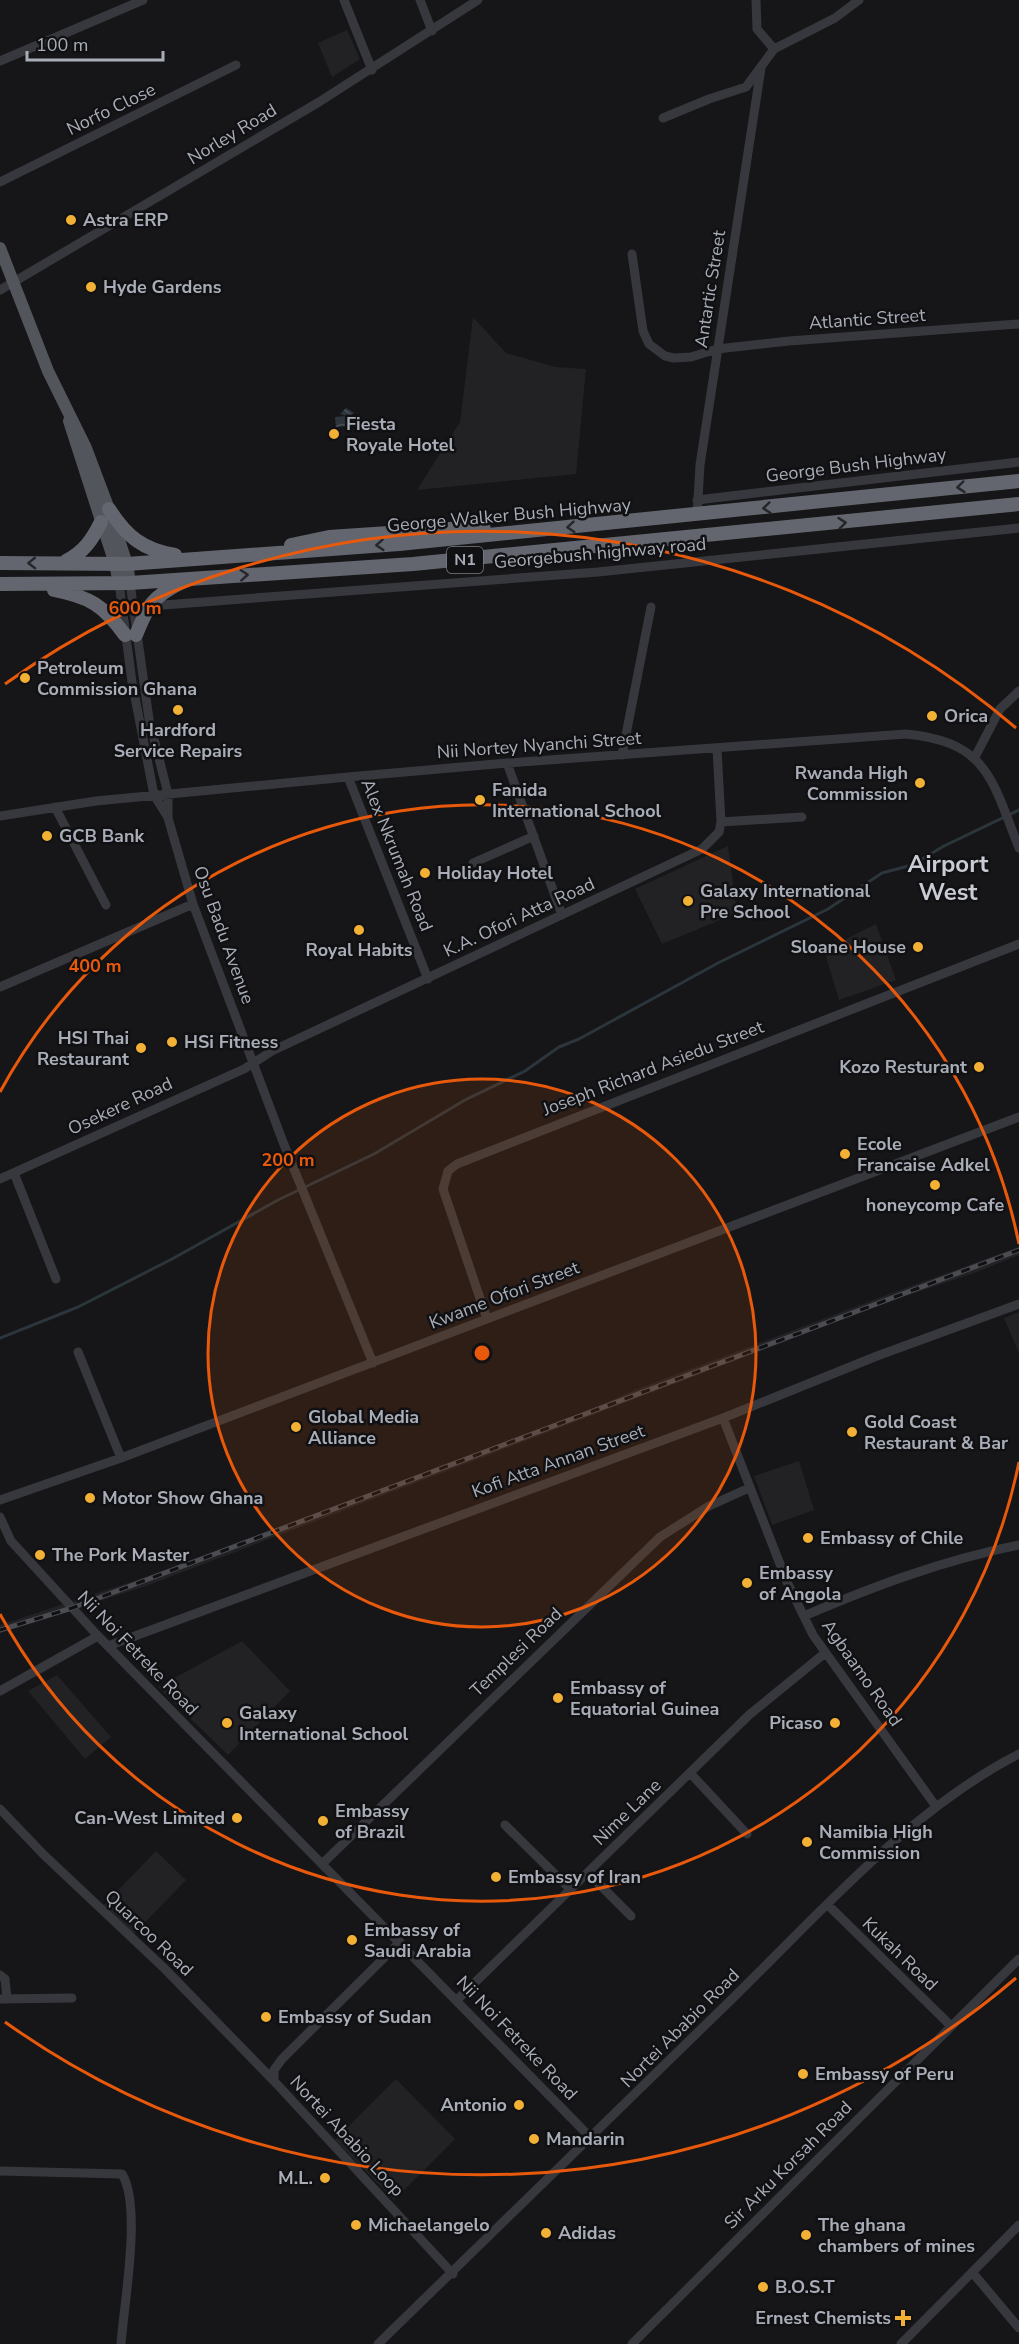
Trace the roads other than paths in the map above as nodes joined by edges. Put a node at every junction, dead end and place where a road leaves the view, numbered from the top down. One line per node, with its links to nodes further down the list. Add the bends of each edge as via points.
1 (143, 0): 9 (street)
2 (344, 0): 12 (street)
3 (420, 0): 7 (street)
4 (478, 0): 7 (street, Norley Road)
5 (756, 0): 8 (street, via 757,29)
6 (859, 0): 8 (street, via 835,18)
7 (432, 32): 12 (street, Norley Road)
8 (774, 49): 11 (street)
9 (0, 62)
10 (236, 65): 14 (street, Norfo Close)
11 (761, 68): 13 (street, via 746,87); 20 (street, Antartic Street)
12 (372, 70): 17 (street, Norley Road)
13 (663, 118)
14 (0, 182)
15 (0, 248): 17 (main road)
16 (632, 254): 20 (street, Atlantic Street, via 648,344 674,358)
17 (13, 282): 18 (street, Norley Road); 21 (main road)
18 (0, 290)
19 (1019, 324): 20 (street, Atlantic Street)
20 (717, 349): 24 (street, Antartic Street)
21 (67, 414): 26 (main road, via 79,431); 28 (main road)
22 (1019, 462): 24 (street, George Bush Highway)
23 (1019, 481): 27 (highway, George Walker Bush Highway, one-way to 27)
24 (697, 500): 27 (street, Antartic Street)
25 (1019, 504): 34 (highway, N1, one-way to 25, via 559,552)
26 (109, 509): 30 (highway, via 128,536 143,546); 33 (main road)
27 (697, 515): 30 (highway, George Walker Bush Highway, one-way to 30, via 522,532 464,528 329,537 254,555)
28 (101, 522): 31 (highway, via 92,540); 33 (main road)
29 (1019, 528): 38 (street, Georgebush highway road, via 598,572)
30 (200, 559): 33 (highway)
31 (64, 562): 32 (highway, one-way to 32); 33 (highway)
32 (0, 563)
33 (121, 564): 35 (main road)
34 (186, 579): 35 (highway, N1); 38 (highway, via 158,594)
35 (124, 583): 37 (highway, N1); 40 (street, Osu Badu Avenue)
36 (0, 584): 37 (highway, N1)
37 (29, 585): 40 (highway, via 79,595 99,604)
38 (147, 606): 40 (highway)
39 (651, 607): 43 (street)
40 (130, 635): 47 (street, Osu Badu Avenue); 48 (street, Osu Badu Avenue)
41 (1019, 691): 44 (street, via 1000,709)
42 (717, 749): 43 (street, Nii Nortey Nyanchi Street); 44 (street, Nii Nortey Nyanchi Street, via 906,734 942,739); 53 (street)
43 (622, 756): 45 (street, Nii Nortey Nyanchi Street)
44 (975, 757): 55 (street, Nii Nortey Nyanchi Street, via 1004,809)
45 (507, 763): 46 (street, Nii Nortey Nyanchi Street); 54 (street)
46 (348, 777): 47 (street, Nii Nortey Nyanchi Street); 61 (street, Alex Nkrumah Road)
47 (168, 794): 48 (street, Nii Nortey Nyanchi Street); 52 (street, Osu Badu Avenue)
48 (154, 795): 49 (street, Nii Nortey Nyanchi Street); 52 (street, Osu Badu Avenue)
49 (55, 807): 50 (street, Nii Nortey Nyanchi Street); 58 (street)
50 (0, 816)
51 (802, 817): 53 (street)
52 (168, 818): 57 (street, Osu Badu Avenue)
53 (721, 822): 59 (street, K.A. Ofori Atta Road, via 719,832 702,849)
54 (534, 836): 56 (street); 59 (street)
55 (1019, 848)
56 (473, 863)
57 (193, 904): 62 (street); 63 (street, Osu Badu Avenue)
58 (106, 905)
59 (562, 915): 61 (street, K.A. Ofori Atta Road)
60 (1019, 944): 69 (street, Joseph Richard Asiedu Street, via 457,1164 448,1171 443,1190)
61 (428, 979): 63 (street, K.A. Ofori Atta Road)
62 (0, 987)
63 (253, 1062): 65 (street, Osekere Road); 71 (street, Osu Badu Avenue)
64 (1019, 1117): 69 (street, Kwame Ofori Street)
65 (14, 1173): 66 (street, Osekere Road); 67 (street)
66 (0, 1179)
67 (56, 1280)
68 (1019, 1304): 72 (street, Kofi Atta Annan Street)
69 (487, 1319): 71 (street, Kwame Ofori Street)
70 (78, 1352): 73 (street)
71 (373, 1363): 73 (street, Kwame Ofori Street)
72 (723, 1418): 74 (street, Agbaamo Road); 80 (street, Kofi Atta Annan Street)
73 (122, 1458): 75 (street, Kwame Ofori Street)
74 (749, 1488): 78 (street, Agbaamo Road); 89 (street, Templesi Road, via 709,1506 660,1537)
75 (0, 1500)
76 (0, 1517): 79 (street, Nii Noi Fetreke Road, via 11,1541)
77 (1019, 1545): 78 (street, via 888,1581)
78 (804, 1616): 81 (street, Agbaamo Road)
79 (98, 1636): 80 (street, Nii Noi Fetreke Road); 82 (street)
80 (108, 1646): 89 (street, Nii Noi Fetreke Road)
81 (825, 1653): 84 (street, Nime Lane, via 763,1702); 85 (street, Agbaamo Road)
82 (0, 1691)
83 (1019, 1754): 85 (street, Nortei Ababio Road, via 980,1774)
84 (691, 1774): 88 (street); 90 (street, Nime Lane)
85 (935, 1805): 92 (street, Nortei Ababio Road)
86 (0, 1809): 101 (street, Quarcoo Road)
87 (506, 1825): 91 (street)
88 (747, 1834)
89 (323, 1863): 94 (street, Nii Noi Fetreke Road)
90 (588, 1873): 91 (street, Nime Lane); 93 (street)
91 (571, 1890): 99 (street, Nime Lane)
92 (828, 1905): 100 (street, Kukah Road); 102 (street, Nortei Ababio Road)
93 (631, 1916)
94 (400, 1942): 99 (street, Nii Noi Fetreke Road); 101 (street, Nortei Ababio Loop, via 282,2059 274,2070)
95 (1019, 1959): 100 (street, Sir Arku Korsah Road)
96 (0, 1975): 98 (street, via 5,1979)
97 (72, 1998): 98 (street)
98 (4, 1999)
99 (457, 2000): 102 (street, Nii Noi Fetreke Road)
100 (950, 2025): 110 (street, Sir Arku Korsah Road)
101 (274, 2081): 106 (street, Nortei Ababio Loop)
102 (591, 2138): 106 (street, Nortei Ababio Road)
103 (0, 2171): 108 (street, via 122,2174 129,2185 131,2209)
104 (1019, 2225): 105 (street)
105 (972, 2272): 107 (street); 111 (street)
106 (453, 2274): 109 (street, Nortei Ababio Road)
107 (1019, 2328)
108 (121, 2344)
109 (378, 2344)
110 (632, 2344)
111 (901, 2344)

